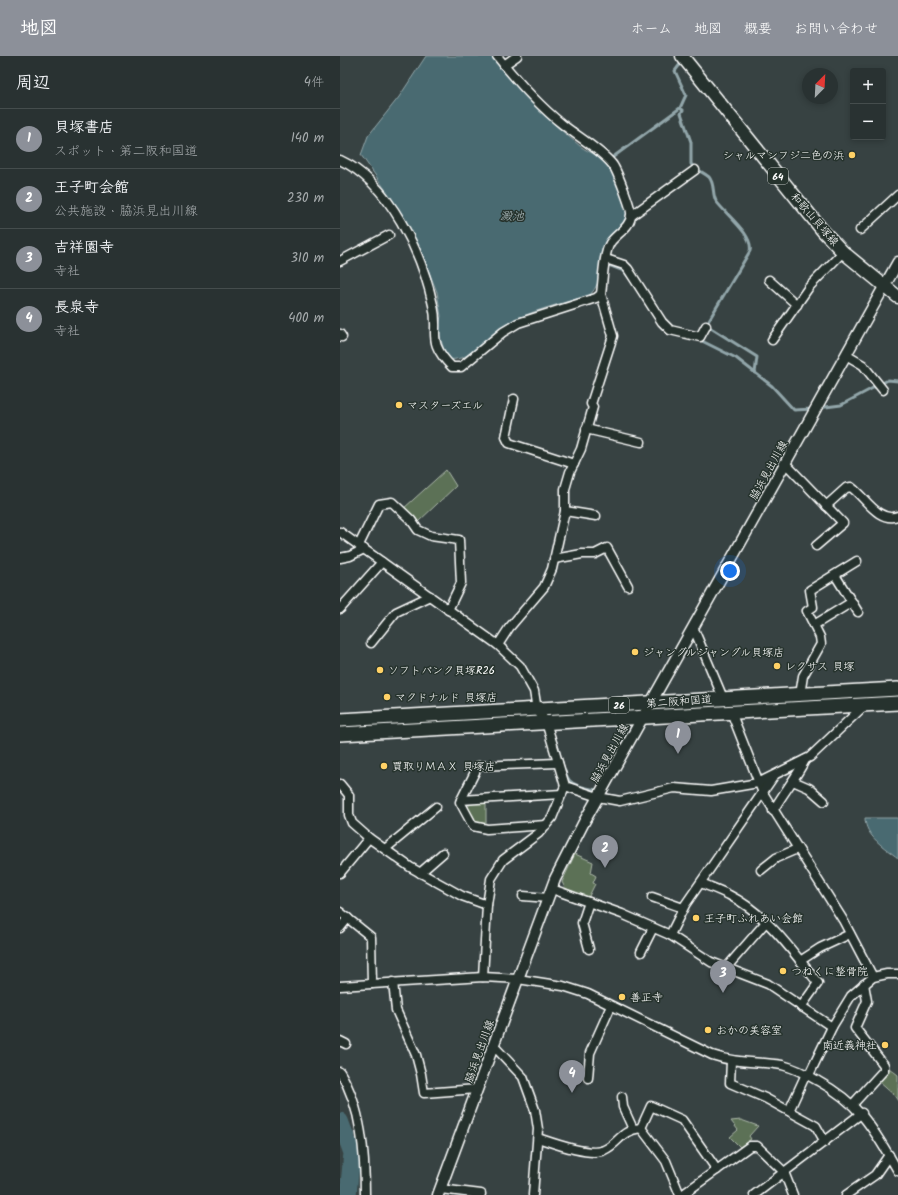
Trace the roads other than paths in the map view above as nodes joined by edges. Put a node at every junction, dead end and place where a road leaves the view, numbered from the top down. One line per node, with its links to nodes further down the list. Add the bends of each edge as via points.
1 (497, 56): 4 (street)
2 (517, 56): 4 (street)
3 (682, 56): 11 (main road, 和歌山貝塚線 / 64, via 795,197)
4 (504, 65): 8 (street, via 537,102 563,125 605,155 614,165)
5 (340, 160): 17 (street, via 378,189 402,224 416,252 434,307 435,343 443,358 452,366 461,367 503,332 518,324 596,298)
6 (695, 170): 8 (street)
7 (897, 199): 9 (street)
8 (632, 216): 12 (street, via 610,244)
9 (860, 230)
10 (389, 235): 13 (street)
11 (843, 252): 16 (main road, 和歌山貝塚線 / 64); 19 (street, via 809,287)
12 (606, 259): 17 (street); 20 (street, via 628,269 662,322 670,330 700,337)
13 (340, 261)
14 (898, 262): 16 (street, 脇浜見出川線)
15 (769, 280): 19 (street)
16 (884, 286): 18 (main road, 和歌山貝塚線 / 64); 22 (street, 脇浜見出川線)
17 (601, 294): 25 (street, via 613,336 591,404 593,407)
18 (898, 297)
19 (797, 305): 21 (street)
20 (706, 326)
21 (772, 340)
22 (846, 355): 23 (street, via 863,365); 27 (street, 脇浜見出川線)
23 (883, 390)
24 (514, 399): 28 (street, via 506,437 509,443)
25 (586, 429): 26 (street); 28 (street)
26 (641, 442)
27 (785, 463): 29 (street); 49 (street, 脇浜見出川線)
28 (574, 464): 30 (street, via 565,489)
29 (826, 506): 32 (street, via 846,488 851,487 883,515 893,518); 34 (street, via 843,523)
30 (565, 511): 31 (street); 37 (street)
31 (596, 516)
32 (898, 516)
33 (340, 532): 35 (street)
34 (816, 546)
35 (361, 547): 36 (street); 39 (street); 46 (street, via 379,504 392,502 418,530 431,536 460,540 461,583)
36 (343, 557): 40 (street)
37 (554, 559): 42 (street, via 595,554 607,548); 51 (street, via 544,587)
38 (858, 561): 41 (street)
39 (382, 562): 43 (street); 45 (street)
40 (340, 564)
41 (836, 575): 44 (street); 48 (street, via 810,590 813,607 807,611)
42 (628, 586)
43 (430, 596): 46 (street); 50 (street, via 396,612)
44 (852, 602): 47 (street); 48 (street)
45 (340, 609)
46 (448, 610): 51 (street)
47 (858, 612)
48 (814, 625): 53 (street, via 821,644 803,676)
49 (693, 627): 54 (street); 56 (street, 脇浜見出川線)
50 (371, 643)
51 (498, 645): 58 (street, via 520,666 534,691)
52 (898, 689): 53 (highway, 第二阪和国道 / 26)
53 (800, 695): 54 (highway, 第二阪和国道 / 26)
54 (723, 698): 56 (highway, 第二阪和国道 / 26)
55 (898, 703): 57 (highway, 第二阪和国道 / 26)
56 (651, 704): 58 (highway, 第二阪和国道 / 26); 60 (street, 脇浜見出川線)
57 (865, 705): 59 (highway, 第二阪和国道 / 26); 64 (street)
58 (537, 710): 61 (highway, 第二阪和国道 / 26); 62 (street)
59 (731, 712): 60 (highway, 第二阪和国道 / 26); 68 (street)
60 (643, 716): 62 (highway, 第二阪和国道 / 26); 73 (street, 脇浜見出川線)
61 (340, 720)
62 (546, 722): 63 (highway, 第二阪和国道 / 26); 65 (street)
63 (340, 734)
64 (806, 759): 66 (street); 67 (street)
65 (558, 763): 69 (street); 74 (street, via 478,766)
66 (774, 776): 68 (street); 71 (street)
67 (793, 781): 75 (street, via 809,788); 77 (street)
68 (758, 783): 71 (street); 73 (street, via 711,791 674,788 620,801)
69 (565, 786): 72 (street); 73 (street)
70 (341, 787): 79 (street, via 349,795 349,815 352,823)
71 (763, 793): 77 (street); 87 (street)
72 (562, 794): 74 (street); 78 (street, via 552,818)
73 (598, 797): 88 (street, 脇浜見出川線, via 555,879)
74 (461, 800): 78 (street, via 473,826 487,829)
75 (824, 801)
76 (436, 807): 81 (street)
77 (774, 812): 80 (street)
78 (546, 825): 92 (street, via 503,860 491,878)
79 (369, 838): 81 (street); 83 (street)
80 (797, 848): 84 (street, via 776,858); 99 (street)
81 (385, 849): 86 (street)
82 (443, 853): 86 (street)
83 (343, 863): 85 (street)
84 (761, 870)
85 (340, 873)
86 (420, 873): 92 (street, via 462,896)
87 (701, 883): 93 (street); 96 (street, via 730,895)
88 (550, 894): 89 (street); 91 (street); 108 (street, 脇浜見出川線)
89 (523, 896)
90 (652, 897): 93 (street)
91 (589, 902): 98 (street); 101 (street, via 582,923)
92 (487, 905): 106 (street)
93 (683, 908): 100 (street)
94 (340, 912): 95 (street)
95 (348, 918): 97 (street); 110 (street, via 371,937)
96 (766, 922): 103 (street); 104 (street)
97 (340, 928)
98 (654, 928): 100 (street); 102 (street)
99 (850, 934): 103 (street); 107 (street)
100 (670, 935): 104 (street, via 711,962)
101 (589, 949)
102 (641, 952)
103 (800, 961): 114 (street, via 818,983)
104 (726, 968): 114 (street, via 768,984)
105 (898, 974): 107 (street)
106 (484, 977): 108 (street); 109 (street)
107 (873, 977): 111 (street)
108 (518, 979): 113 (street, via 563,986 588,994); 116 (street, 脇浜見出川線)
109 (393, 982): 110 (street); 121 (street, via 396,1010 416,1055 424,1093)
110 (372, 984): 112 (street)
111 (864, 984): 115 (street, via 851,996); 123 (street, via 867,1001 855,1028 884,1064 884,1070)
112 (340, 986)
113 (611, 1006): 117 (street); 120 (street, via 590,1053)
114 (801, 1007): 115 (street)
115 (832, 1027): 119 (street)
116 (494, 1045): 121 (street, 脇浜見出川線); 127 (street, via 523,1077 535,1110)
117 (731, 1062): 119 (street, via 783,1065); 124 (street, via 730,1083)
118 (340, 1072): 135 (street, via 356,1113 362,1145)
119 (807, 1075): 123 (street, via 836,1090); 124 (street)
120 (588, 1078)
121 (477, 1089): 133 (street, 脇浜見出川線)
122 (622, 1098): 126 (street, via 623,1107)
123 (853, 1104): 125 (street)
124 (789, 1111): 128 (street, via 816,1126)
125 (862, 1113): 128 (street); 129 (street)
126 (637, 1128): 127 (street, via 625,1132 604,1150 588,1152 566,1148); 130 (street, via 652,1106 682,1120); 137 (street, via 666,1161)
127 (538, 1138): 136 (street)
128 (825, 1142): 132 (street)
129 (889, 1155): 131 (street); 140 (street, via 875,1175)
130 (716, 1170): 132 (street, via 750,1146 757,1146); 137 (street)
131 (898, 1171)
132 (784, 1172): 138 (street); 139 (street)
133 (439, 1192): 134 (street)
134 (481, 1194)
135 (365, 1195)
136 (533, 1195)
137 (681, 1195)
138 (754, 1195)
139 (793, 1195)
140 (846, 1195)

